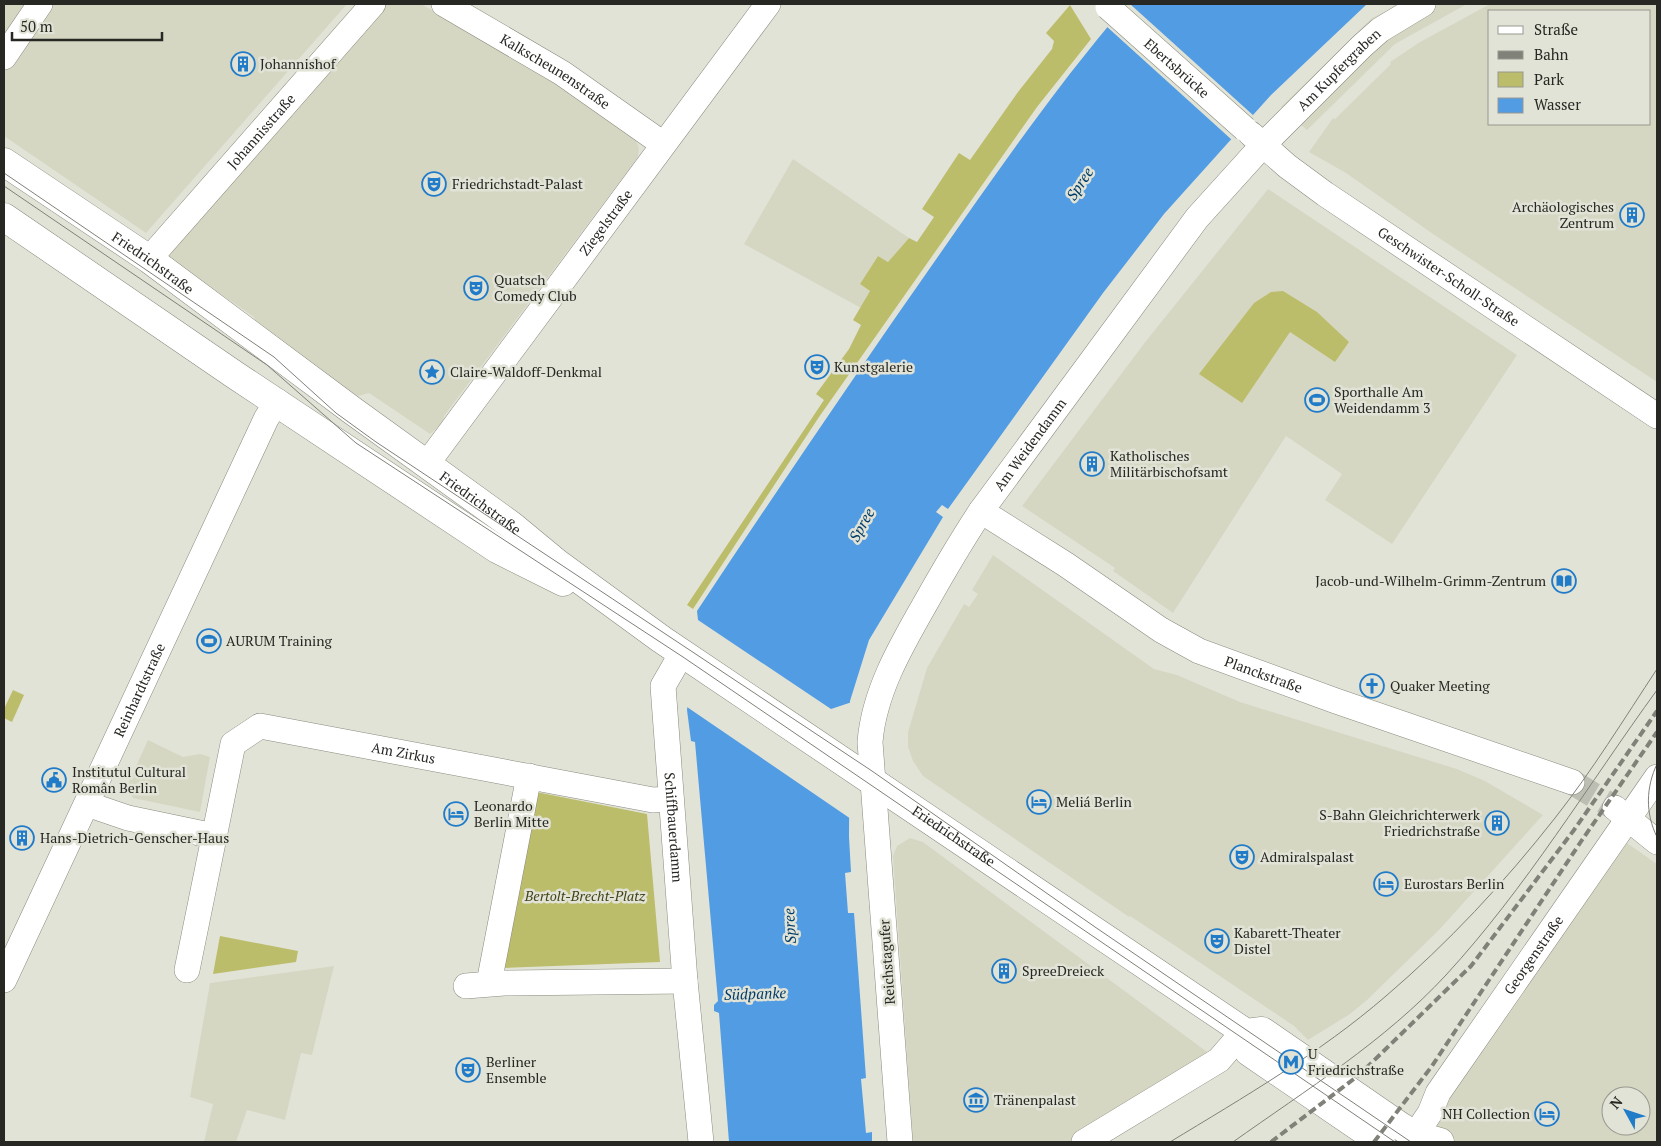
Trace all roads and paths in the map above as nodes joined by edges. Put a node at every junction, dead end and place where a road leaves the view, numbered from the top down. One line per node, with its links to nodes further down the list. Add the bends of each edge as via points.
1 (40, 4): 7 (street)
2 (373, 4): 12 (street, Johannisstraße)
3 (444, 4): 9 (street, Kalkscheunenstraße, via 562,73)
4 (768, 4): 9 (street, Ziegelstraße)
5 (1423, 4): 8 (street, Am Kupfergraben, via 1380,30)
6 (1107, 5): 8 (street, Ebertsbrücke, bridge)
7 (4, 57)
8 (1254, 137): 15 (street, Geschwister-Scholl-Straße, via 1325,194); 17 (street, Am Weidendamm)
9 (663, 144): 16 (street, Ziegelstraße)
10 (4, 162): 12 (main road, Friedrichstraße)
11 (4, 217): 14 (main road, Friedrichstraße)
12 (149, 258): 13 (main road, Friedrichstraße)
13 (297, 370): 14 (main road); 16 (main road, Friedrichstraße)
14 (277, 401): 18 (main road, Friedrichstraße, via 497,549 575,588); 24 (street, Reinhardtstraße)
15 (1657, 416)
16 (426, 464): 18 (main road, Friedrichstraße)
17 (981, 512): 20 (street, Am Weidendamm, via 892,663 871,733); 22 (street, Planckstraße, via 1065,564 1161,630 1199,650 1327,698)
18 (675, 649): 20 (main road, Friedrichstraße); 23 (street, Schiffbauerdamm, via 664,686)
19 (519, 775): 23 (street, Am Zirkus, via 653,800); 26 (street, Am Zirkus, via 260,726 233,744); 30 (street, via 478,984)
20 (866, 776): 31 (main road, Friedrichstraße); 34 (street, Reichstagufer)
21 (1657, 777): 25 (street, Georgenstraße)
22 (1572, 782)
23 (671, 799): 30 (street, Schiffbauerdamm)
24 (87, 804): 26 (street, via 128,818); 29 (street, Reinhardtstraße)
25 (1622, 813): 27 (street); 32 (street, Georgenstraße, via 1438,1093 1430,1113)
26 (214, 836): 28 (street, Am Zirkus)
27 (1657, 842)
28 (187, 970)
29 (4, 980)
30 (685, 981): 33 (street, Schiffbauerdamm)
31 (1245, 1032): 32 (main road, Friedrichstraße, via 1262,1031); 35 (street, via 1219,1060); 36 (main road, via 1249,1052)
32 (1428, 1138)
33 (701, 1142)
34 (900, 1142)
35 (1084, 1142)
36 (1381, 1142)

